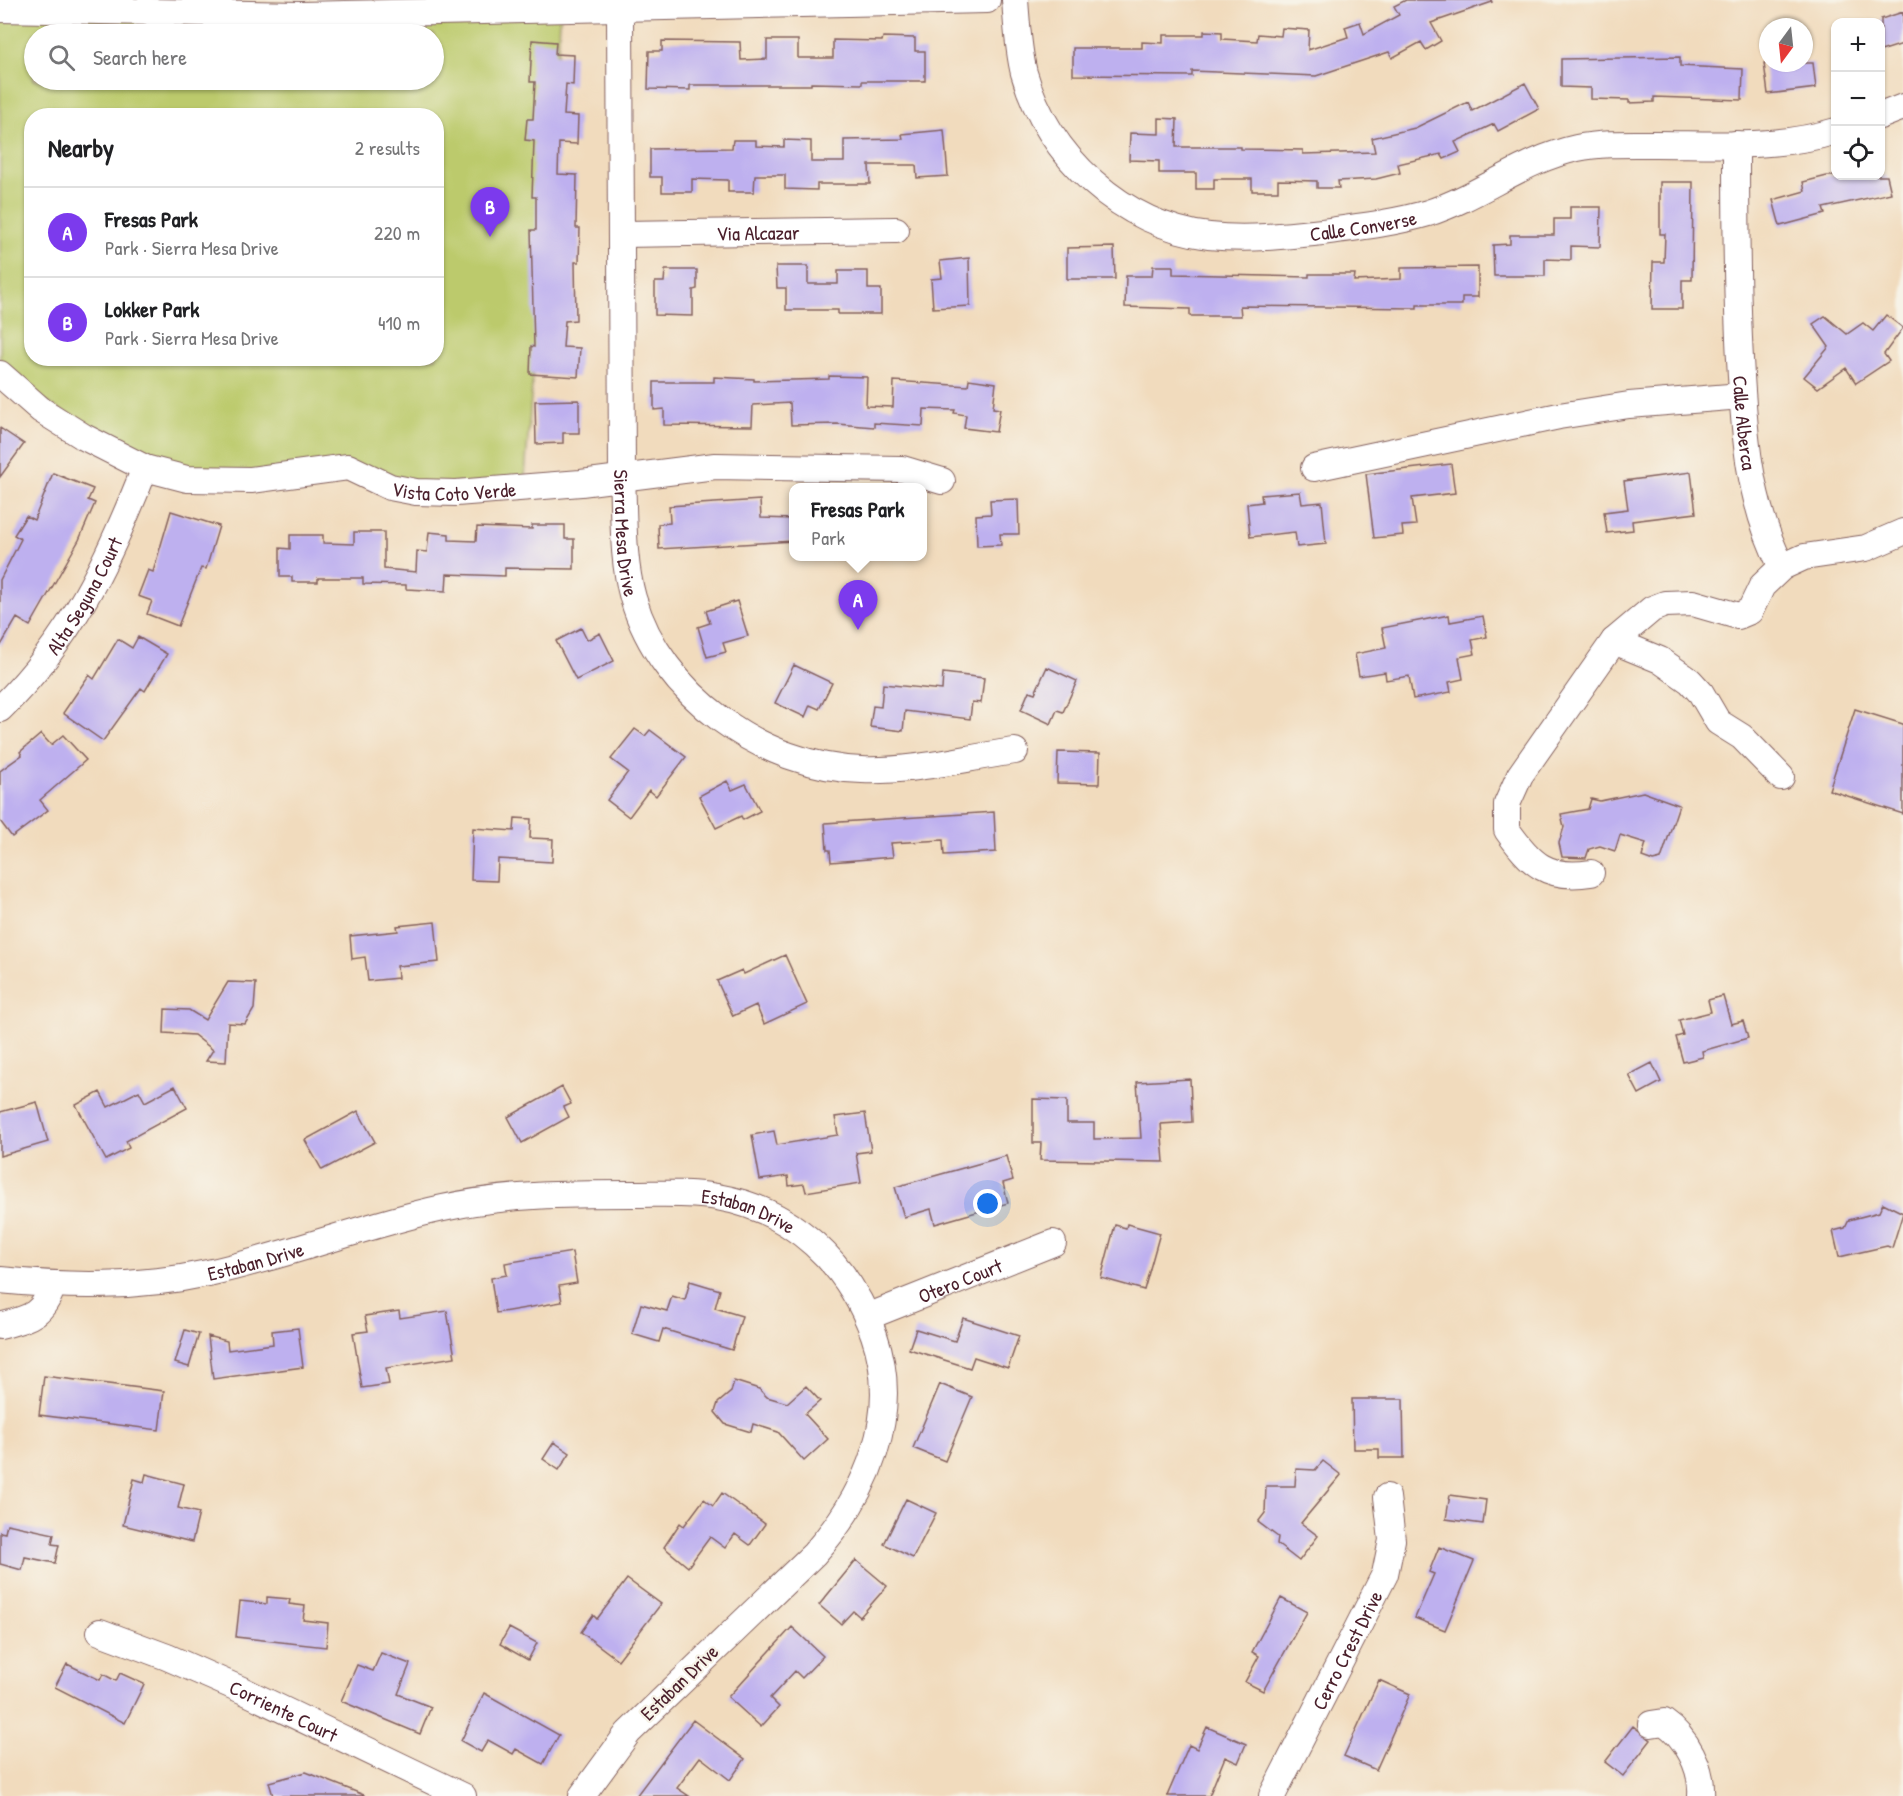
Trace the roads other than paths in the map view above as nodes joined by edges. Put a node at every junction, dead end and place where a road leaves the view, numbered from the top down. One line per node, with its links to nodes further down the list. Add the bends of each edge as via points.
1 (987, 0): 6 (street)
2 (1015, 0): 10 (street, Calle Converse, via 1019,49 1031,94 1067,155 1091,181 1119,202 1161,223 1207,236 1282,236 1402,220 1454,203 1538,159 1585,147)
3 (53, 5): 4 (street, via 300,15); 5 (street)
4 (415, 6): 6 (street)
5 (0, 9)
6 (620, 9): 12 (street, Sierra Mesa Drive)
7 (1903, 107): 8 (street)
8 (1885, 114)
9 (1831, 132): 10 (street, Calle Converse, via 1791,141)
10 (1736, 144): 14 (street, Calle Alberca)
11 (896, 230): 12 (street, Via Alcazar)
12 (622, 234): 17 (street, Sierra Mesa Drive)
13 (0, 374): 15 (street, Vista Coto Verde, via 41,410 84,438)
14 (1742, 396): 16 (street, via 1629,405 1559,416); 20 (street, Calle Alberca, via 1755,501)
15 (145, 468): 17 (street, Vista Coto Verde, via 187,479 251,480 348,467 390,487 456,493); 22 (street, Alta Seguna Court, via 116,541 86,600 22,688)
16 (1314, 468)
17 (622, 476): 18 (street, Vista Coto Verde, via 715,466 902,470); 23 (street, Sierra Mesa Drive, via 628,574 640,618 679,681 732,727 786,754 860,770 886,770)
18 (942, 481)
19 (1903, 532): 20 (street, via 1866,548 1804,557)
20 (1782, 567): 21 (street, via 1762,586 1744,615 1693,603 1665,604 1644,615)
21 (1614, 640): 24 (street, via 1660,660 1690,681 1718,722 1742,737); 25 (street, via 1520,775 1507,804 1507,830 1530,857 1549,872 1562,876)
22 (0, 708)
23 (1015, 751)
24 (1781, 777)
25 (1591, 873)
26 (1053, 1243): 29 (street, Otero Court)
27 (0, 1280): 28 (street, Estaban Drive)
28 (53, 1285): 29 (street, Estaban Drive, via 132,1284 207,1273 391,1221 479,1201 550,1194 694,1194 735,1200 791,1225 840,1270); 30 (street, via 39,1312)
29 (867, 1317): 35 (street, Estaban Drive, via 882,1365 883,1414 870,1466 847,1512 814,1554 628,1732)
30 (0, 1326)
31 (1386, 1497): 36 (street, Cerro Crest Drive, via 1392,1540 1385,1574)
32 (100, 1632): 34 (street, Corriente Court, via 242,1690)
33 (1652, 1724): 37 (street, via 1664,1722 1688,1746)
34 (463, 1796)
35 (582, 1796)
36 (1272, 1796)
37 (1701, 1796)

